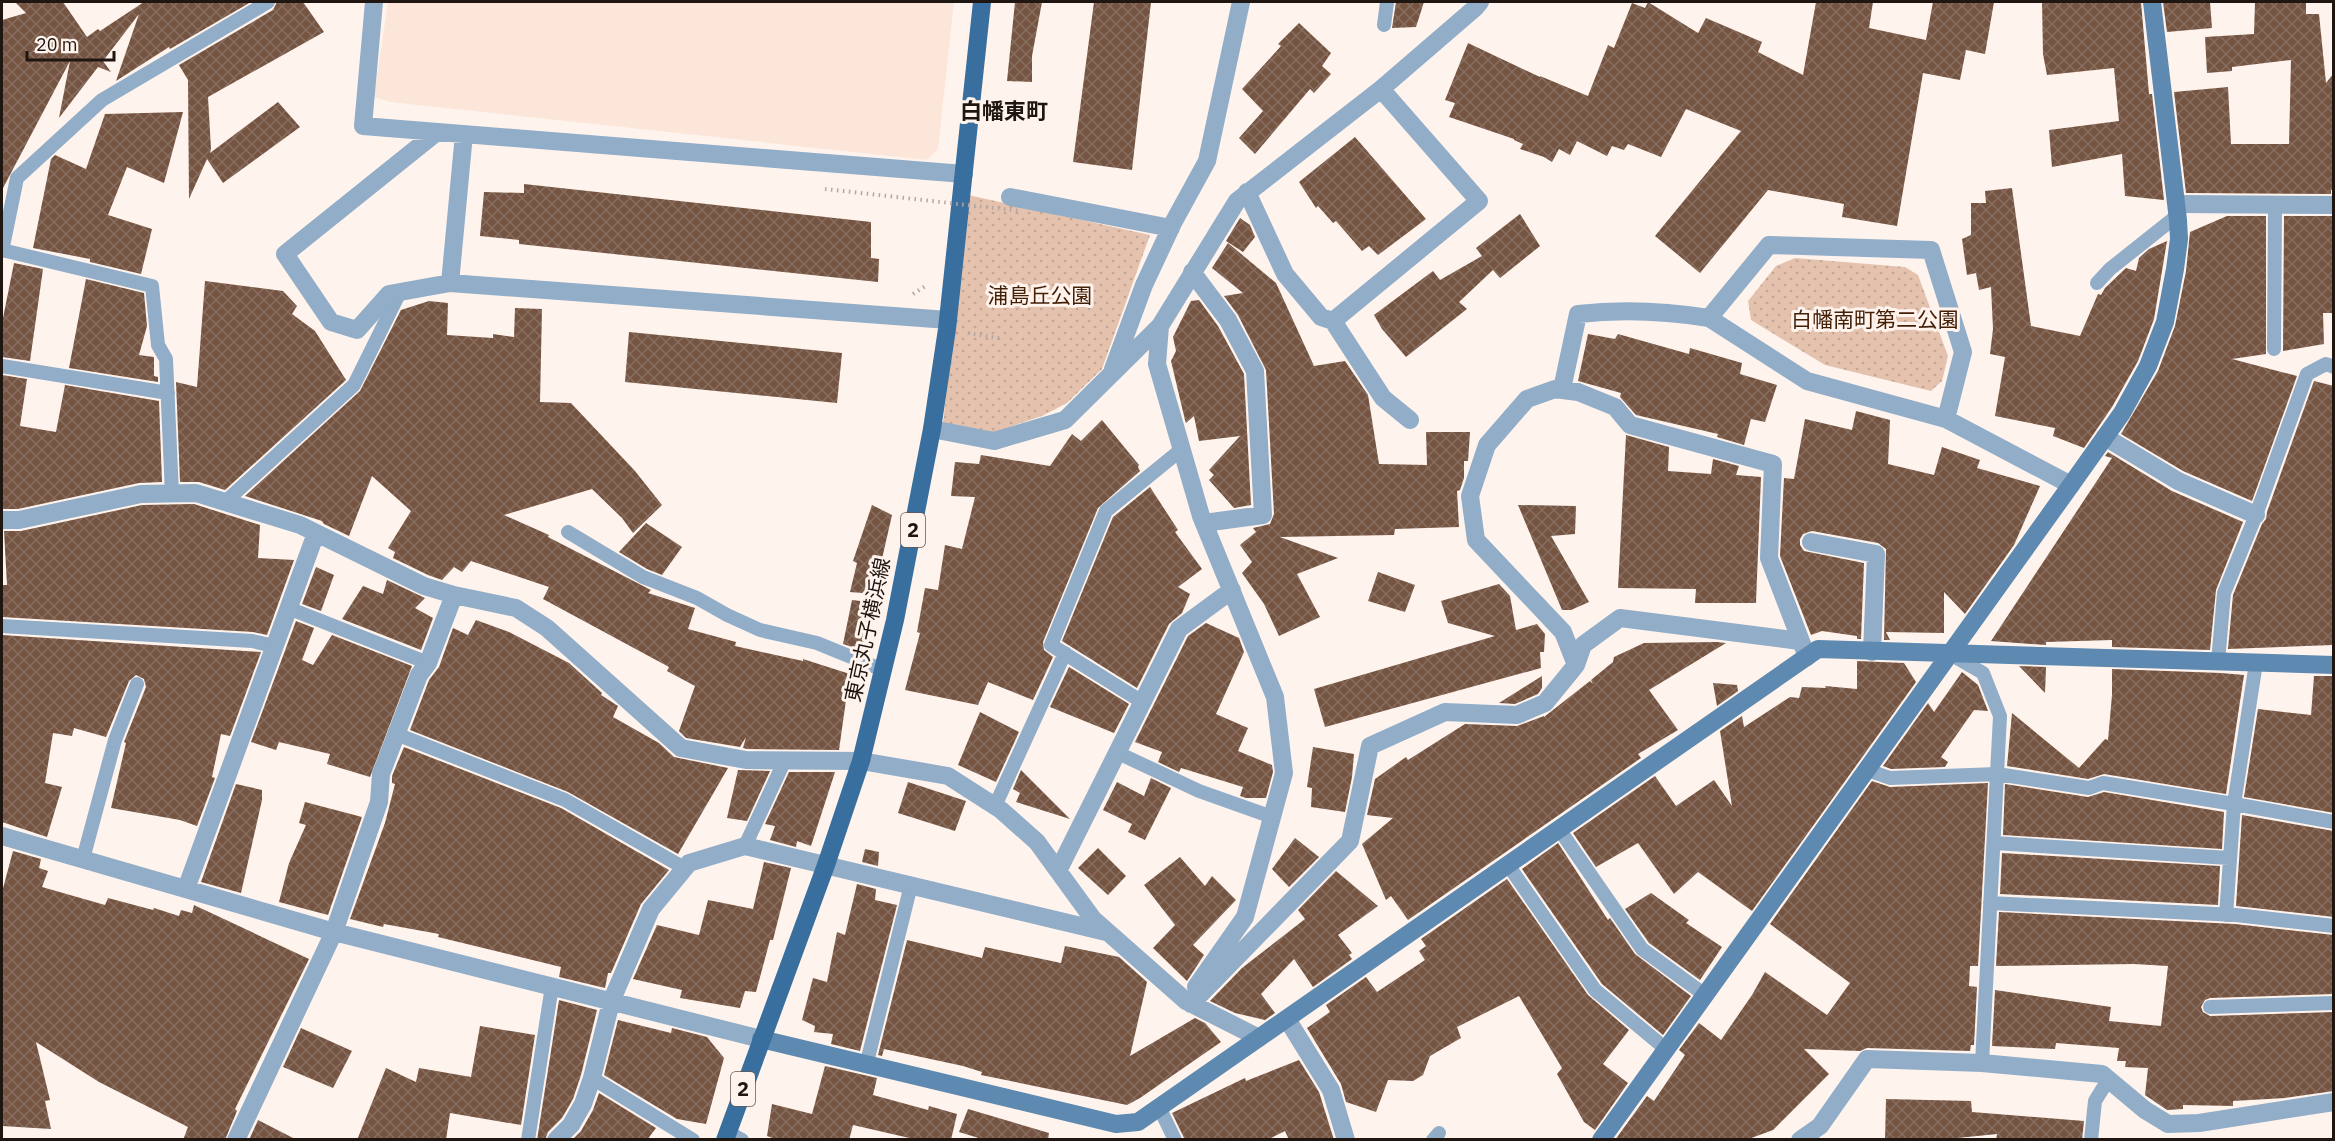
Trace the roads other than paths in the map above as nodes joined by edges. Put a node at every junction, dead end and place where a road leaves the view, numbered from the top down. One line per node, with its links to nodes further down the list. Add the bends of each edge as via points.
1 (268, 2): 19 (lane, via 102,100 17,178)
2 (374, 2): 10 (street, via 363,126)
3 (982, 2): 12 (main road, 東京丸子横浜線 / 2)
4 (1241, 2): 18 (street, via 1207,161)
5 (1387, 2): 8 (lane)
6 (1480, 2): 9 (street)
7 (2152, 2): 17 (street)
8 (1384, 25)
9 (1381, 90): 13 (street); 25 (street, via 1479,201)
10 (437, 132): 11 (street); 23 (street, via 285,254 331,322 357,330 389,294)
11 (464, 134): 12 (street); 21 (street)
12 (964, 174): 26 (main road, 東京丸子横浜線 / 2)
13 (1247, 192): 20 (street, via 1237,201); 25 (street, via 1285,274 1321,317)
14 (1018, 203): 18 (street)
15 (2275, 205): 16 (street); 17 (street); 28 (lane)
16 (2334, 205)
17 (2177, 210): 22 (lane); 37 (street, via 2179,239 2164,322 2148,366)
18 (1171, 228): 31 (street, via 1144,285)
19 (2, 251): 33 (lane, via 153,286 158,345 166,359)
20 (1192, 272): 27 (street); 44 (street, via 1228,320 1255,371 1263,515)
21 (450, 283): 23 (street); 26 (street)
22 (2097, 283)
23 (400, 292): 41 (lane, via 354,385)
24 (1709, 318): 32 (street, via 1612,310 1578,314); 34 (street, via 1807,381); 34 (street, via 1769,245 1931,249 1963,352)
25 (1333, 321): 35 (street, via 1383,398)
26 (947, 325): 36 (main road, 東京丸子横浜線 / 2)
27 (1160, 326): 31 (street); 38 (street, via 1157,364)
28 (2274, 349)
29 (2, 366): 33 (lane)
30 (2334, 367): 42 (lane, via 2326,364 2307,374)
31 (1112, 373): 36 (street, via 1065,420 994,441)
32 (1562, 389): 53 (street, via 1615,407 1630,425 1773,464 1769,558); 60 (street, via 1527,399 1487,445 1470,496 1476,540 1563,633)
33 (168, 393): 40 (lane)
34 (1946, 419): 39 (street)
35 (1410, 420)
36 (932, 429): 62 (main road, 東京丸子横浜線 / 2)
37 (2105, 437): 39 (street); 42 (street, via 2178,481)
38 (1182, 449): 44 (street); 55 (lane, via 1106,512 1051,645)
39 (2071, 485): 56 (street)
40 (172, 494): 41 (street, via 196,493); 43 (street, via 141,494 19,520)
41 (225, 502): 46 (street)
42 (2256, 515): 57 (lane, via 2224,592)
43 (2, 520)
44 (1204, 523): 48 (street)
45 (568, 532): 62 (lane, via 643,577 696,597 760,630 817,643)
46 (316, 533): 49 (street, via 424,586); 50 (street)
47 (1810, 542): 54 (street, via 1876,555)
48 (1232, 590): 64 (street, via 1179,629); 73 (street, via 1275,697 1284,773)
49 (454, 595): 58 (street); 68 (street, via 516,608 547,628 681,748 746,760)
50 (288, 609): 52 (street); 58 (lane)
51 (2, 626): 52 (lane, via 252,641)
52 (274, 646): 86 (street)
53 (1803, 649): 54 (street); 60 (street, via 1620,618 1583,645); 75 (street)
54 (1872, 652): 56 (street)
55 (1065, 653): 64 (lane); 72 (lane)
56 (1950, 654): 57 (street); 69 (street); 70 (lane, via 1983,673 2000,716)
57 (2218, 662): 59 (street)
58 (428, 663): 65 (street, via 419,675)
59 (2256, 663): 61 (street); 71 (lane)
60 (1576, 665): 95 (street, via 1545,703 1517,715 1445,712 1370,746 1350,841)
61 (2334, 665)
62 (883, 669): 67 (main road, 東京丸子横浜線 / 2)
63 (137, 684): 80 (lane, via 115,740)
64 (1144, 703): 66 (street)
65 (396, 734): 83 (lane, via 565,800); 90 (street, via 381,774 379,802)
66 (1119, 753): 73 (lane, via 1199,791); 84 (street)
67 (861, 761): 68 (street); 72 (street, via 948,776); 81 (main road, 東京丸子横浜線 / 2)
68 (784, 762): 78 (lane)
69 (1867, 770): 70 (lane, via 1890,778); 93 (street)
70 (1997, 774): 71 (lane, via 2089,788 2103,783); 77 (lane)
71 (2234, 804): 74 (lane); 79 (lane)
72 (996, 806): 84 (street, via 1037,842)
73 (1272, 817): 95 (street, via 1245,917)
74 (2334, 822)
75 (1559, 829): 82 (street); 93 (lane, via 1642,949)
76 (2, 836): 80 (street)
77 (1994, 843): 79 (lane); 87 (lane)
78 (745, 846): 81 (street); 83 (street, via 689,864)
79 (2229, 858): 88 (lane)
80 (83, 859): 86 (street)
81 (826, 865): 85 (street); 100 (main road, 東京丸子横浜線 / 2)
82 (1508, 865): 98 (street); 101 (lane, via 1595,990)
83 (686, 869): 94 (street, via 651,909)
84 (1058, 871): 91 (street)
85 (911, 885): 91 (street); 103 (lane)
86 (186, 889): 90 (street)
87 (1990, 903): 88 (lane); 102 (lane)
88 (2226, 915): 89 (lane)
89 (2334, 926)
90 (334, 932): 92 (street); 109 (street)
91 (1107, 933): 95 (street)
92 (552, 986): 94 (street); 110 (lane)
93 (1705, 995): 101 (street)
94 (611, 1002): 100 (street); 104 (street)
95 (1189, 1003): 99 (street)
96 (2334, 1003): 97 (lane)
97 (2210, 1007)
98 (1287, 1019): 99 (street); 114 (street, via 1331,1090)
99 (1259, 1038): 107 (street)
100 (761, 1039): 103 (street); 108 (main road, 東京丸子横浜線 / 2)
101 (1666, 1049): 115 (street)
102 (1982, 1063): 105 (street, via 2102,1074); 116 (street, via 1867,1059 1820,1126)
103 (866, 1066): 107 (street, via 1116,1124 1138,1122)
104 (592, 1078): 111 (street, via 571,1125); 112 (lane)
105 (2108, 1080): 106 (street, via 2168,1124 2199,1123); 117 (lane, via 2095,1101)
106 (2334, 1102)
107 (1159, 1107): 113 (lane)
108 (731, 1137)
109 (236, 1140)
110 (528, 1140)
111 (556, 1140)
112 (693, 1140)
113 (1175, 1140)
114 (1346, 1140)
115 (1601, 1140)
116 (1800, 1140)
117 (2091, 1140)

